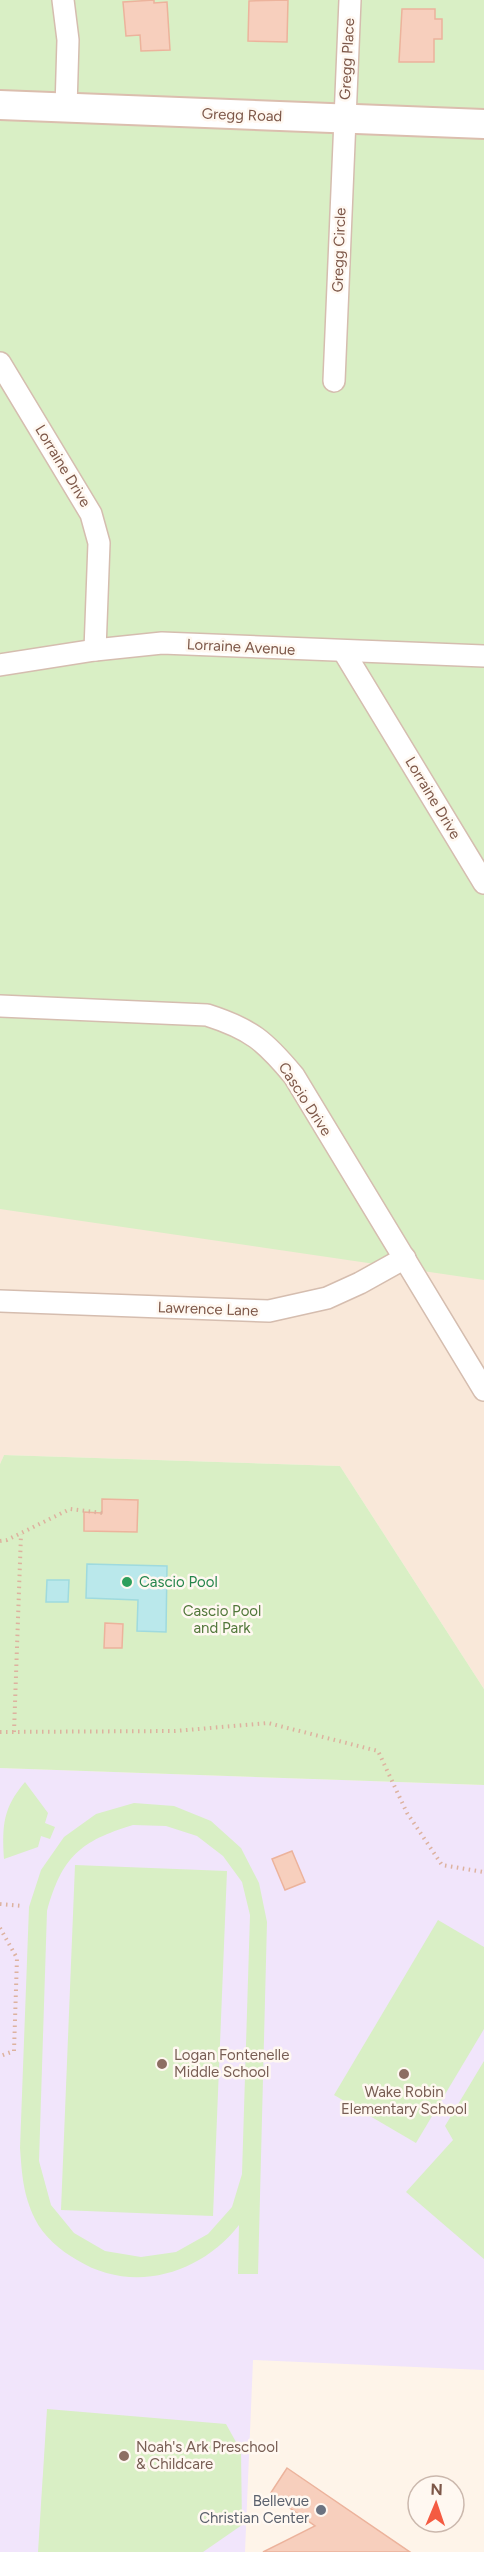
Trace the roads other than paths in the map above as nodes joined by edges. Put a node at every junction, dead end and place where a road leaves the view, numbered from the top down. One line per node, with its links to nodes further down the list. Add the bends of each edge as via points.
1 (63, 0): 4 (street, via 68,40)
2 (350, 0): 5 (street, Gregg Place)
3 (0, 105): 4 (main road, Gregg Road)
4 (66, 108): 5 (main road, Gregg Road)
5 (344, 119): 6 (main road, Gregg Road); 8 (street, Gregg Circle)
6 (484, 124)
7 (0, 363): 9 (street, Lorraine Drive)
8 (334, 381)
9 (8, 387): 10 (street, Lorraine Drive, via 91,513 99,543)
10 (95, 650): 11 (street, Lorraine Avenue, via 162,643); 13 (street, Lorraine Avenue)
11 (344, 652): 12 (street, Lorraine Avenue); 14 (street, Lorraine Drive)
12 (484, 656)
13 (0, 665)
14 (484, 883)
15 (0, 1006): 16 (street, Cascio Drive, via 207,1015 236,1024 260,1038 294,1076)
16 (405, 1258): 17 (street, Lawrence Lane, via 327,1298 268,1311); 18 (street, Cascio Drive)
17 (0, 1301)
18 (484, 1390)

